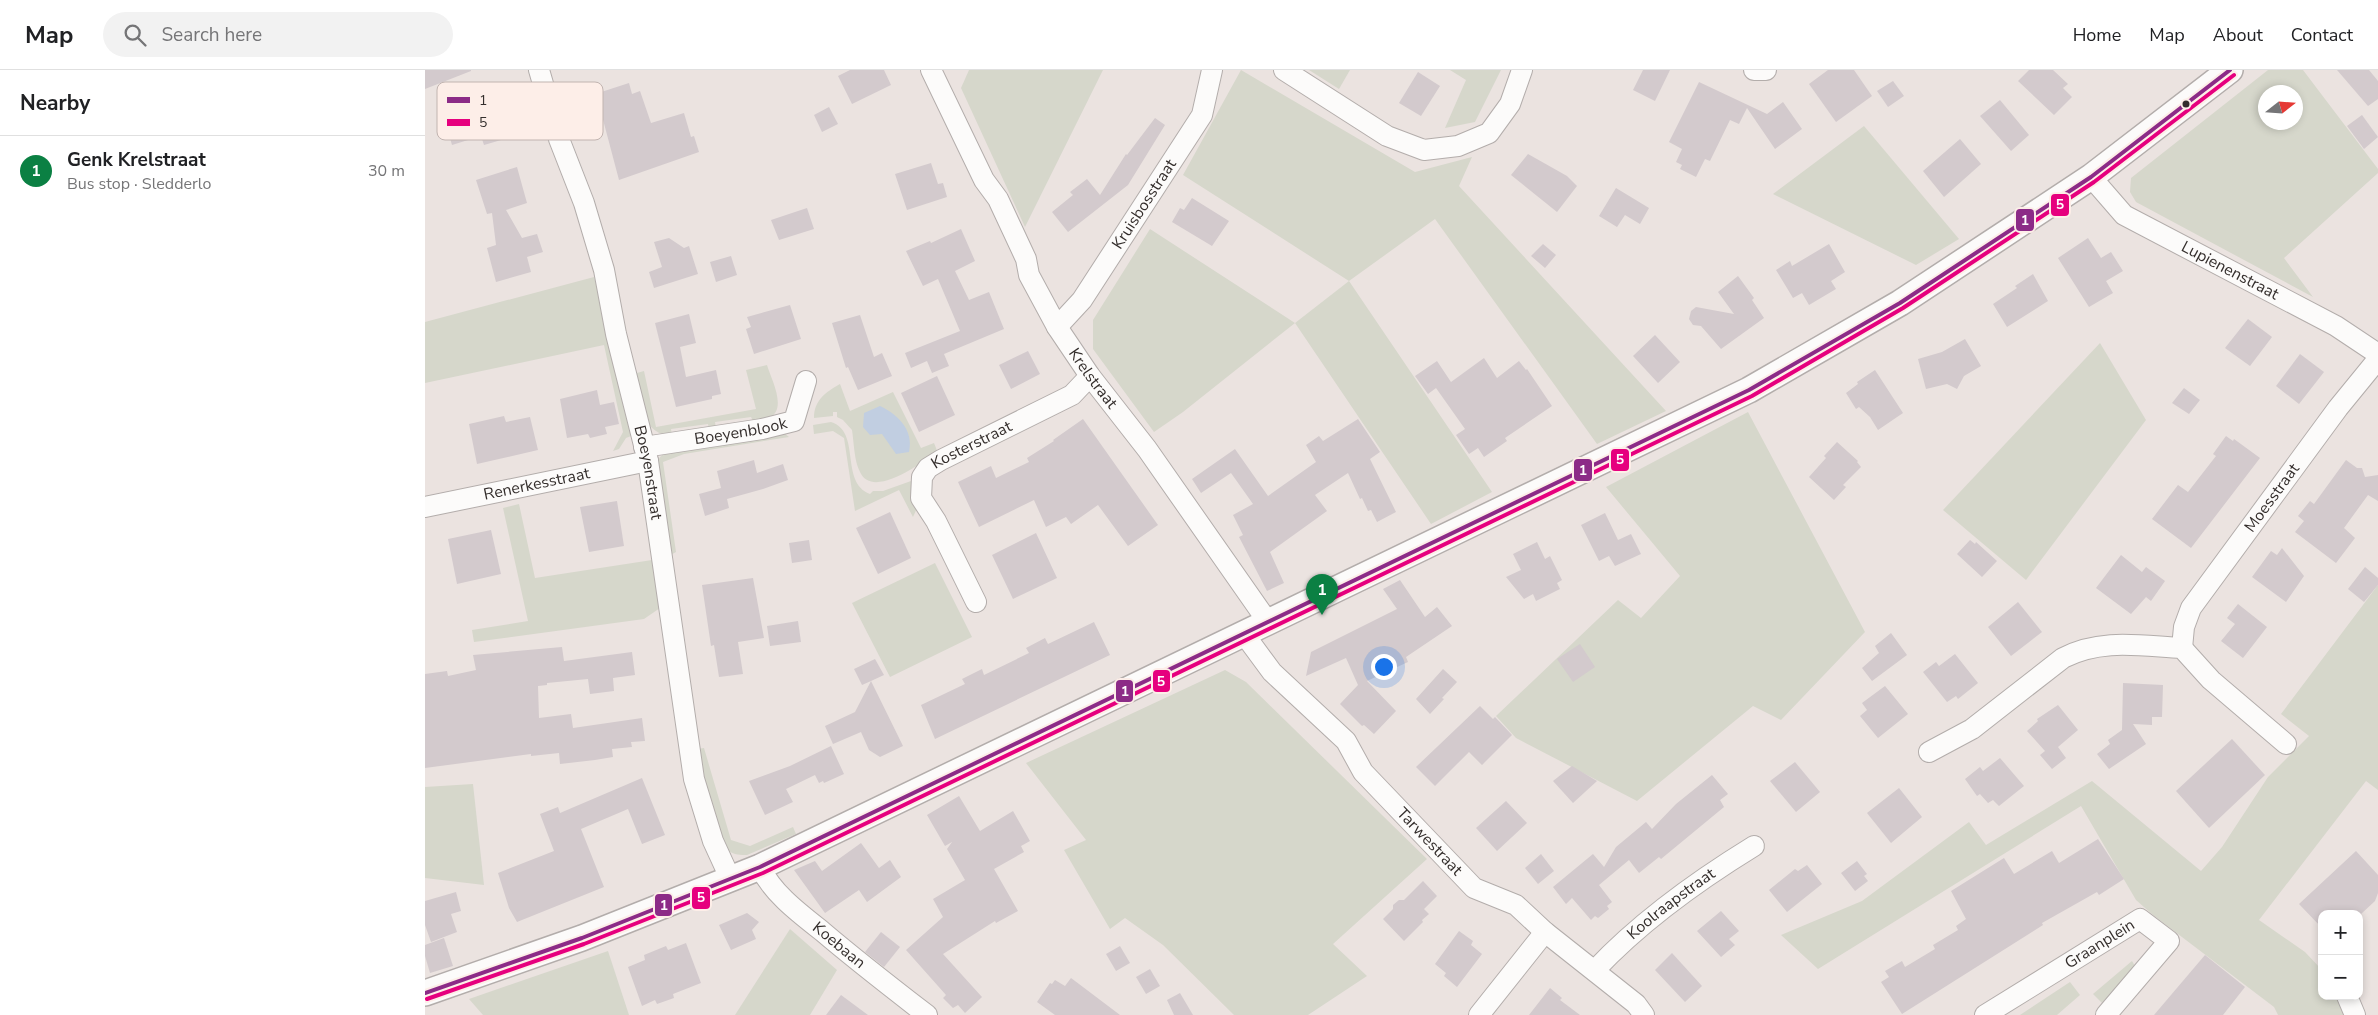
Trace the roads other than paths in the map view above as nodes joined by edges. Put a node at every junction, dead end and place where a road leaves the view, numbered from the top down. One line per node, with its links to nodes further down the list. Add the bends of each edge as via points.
1 (931, 70): 10 (street, Krelstraat)
2 (1212, 70): 10 (street, Kruisbosstraat, via 1202,115 1082,300)
3 (1284, 70): 4 (street, via 1387,136 1424,150 1458,146 1489,133 1510,104)
4 (1522, 70)
5 (1754, 70): 6 (street)
6 (1766, 70)
7 (2230, 70): 9 (street)
8 (559, 140): 15 (street, Boeyenstraat, via 605,270 616,334)
9 (2091, 178): 11 (street, Lupienenstraat, via 2124,215 2336,326); 18 (street, via 1900,303 1749,390)
10 (1057, 327): 13 (street, Krelstraat)
11 (2378, 354)
12 (2378, 358): 20 (street, Moesstraat, via 2191,608 2184,627)
13 (1091, 376): 17 (street, Kosterstraat, via 1073,395 941,460 927,468 922,477 921,498 936,521); 18 (street, Krelstraat, via 1147,449)
14 (806, 381): 15 (street, Boeyenblook, via 794,421)
15 (646, 454): 16 (street, Renerkesstraat); 25 (street, Boeyenstraat, via 694,779 713,841)
16 (425, 508)
17 (976, 602)
18 (1268, 622): 19 (street)
19 (1244, 634): 24 (street); 26 (street, Tarwestraat, via 1272,672 1346,741 1363,772 1474,888 1517,905)
20 (2182, 648): 21 (street, via 2211,680); 22 (street, via 2102,645 2080,649 2063,658 1972,729)
21 (2286, 744)
22 (1929, 752)
23 (1754, 846): 27 (street, Koolraapstraat, via 1709,873 1620,943)
24 (759, 866): 25 (street); 31 (street, Koebaan, via 787,903)
25 (730, 878): 28 (street, via 582,938)
26 (1545, 932): 27 (street, Tarwestraat); 32 (street)
27 (1595, 970): 33 (street, Tarwestraat, via 1637,1004)
28 (425, 993)
29 (2349, 1000): 35 (street)
30 (1994, 1013): 34 (street, Graanplein, via 2140,919 2169,941)
31 (927, 1015)
32 (1479, 1015)
33 (1645, 1015)
34 (2106, 1015)
35 (2355, 1015)

